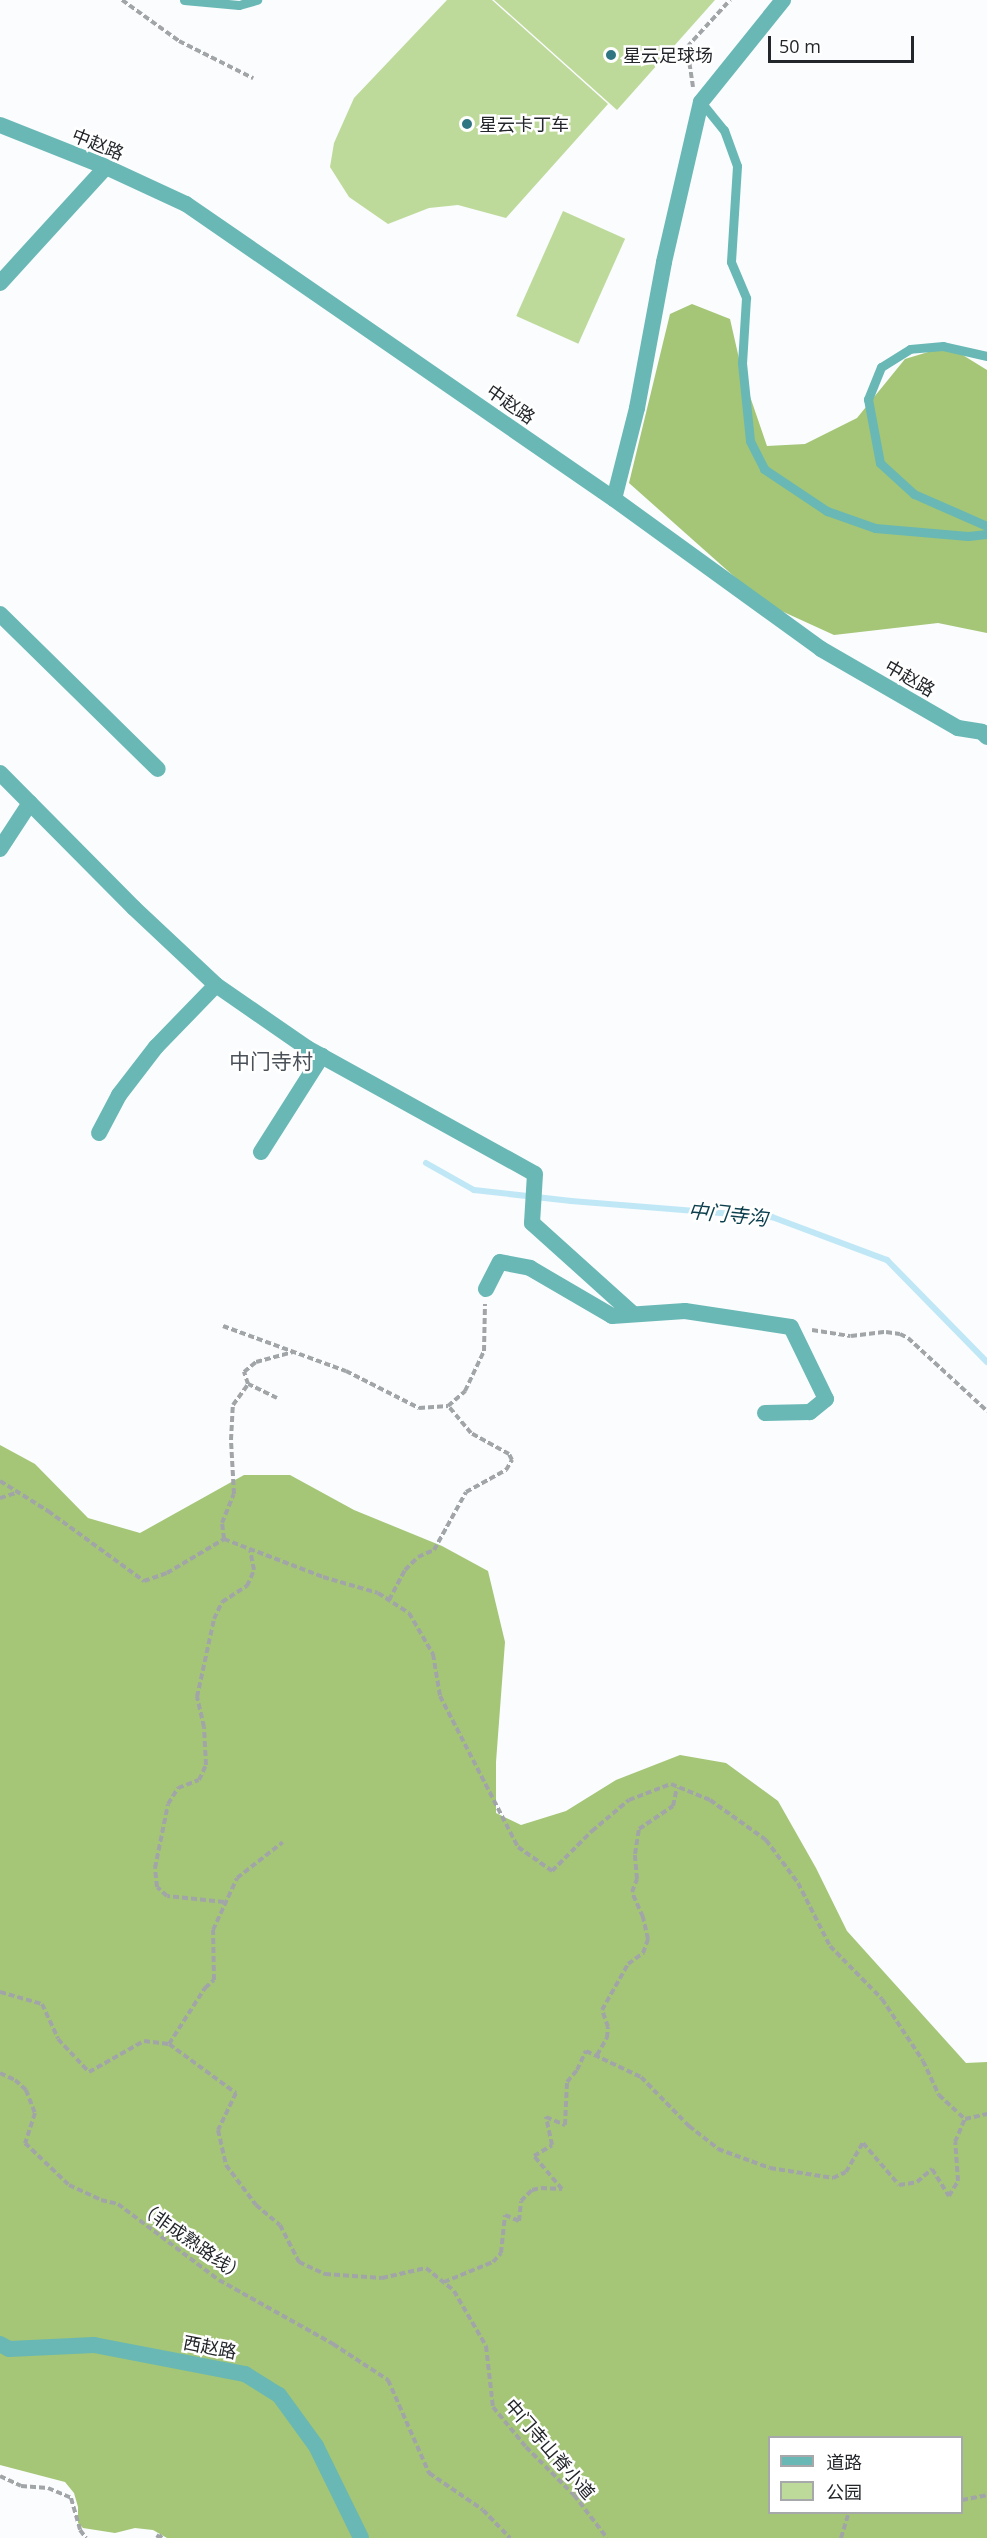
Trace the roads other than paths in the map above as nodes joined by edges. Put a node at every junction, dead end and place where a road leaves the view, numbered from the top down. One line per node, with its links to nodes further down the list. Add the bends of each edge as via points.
1 (184, 0): 2 (lane, via 239,5)
2 (257, 0)
3 (783, 0): 4 (street)
4 (701, 102): 9 (street); 11 (lane, via 724,130 737,166 730,262 746,298 742,363 750,441 764,469 827,511 875,528 968,536)
5 (0, 125): 6 (street, 中赵路)
6 (106, 167): 7 (street); 9 (street, 中赵路, via 186,204)
7 (0, 283)
8 (987, 356): 10 (lane, via 943,346 910,349 881,367 868,399 880,463 914,494)
9 (614, 499): 13 (street, 中赵路, via 821,649 958,728)
10 (987, 526)
11 (987, 534)
12 (0, 614): 14 (street)
13 (985, 734)
14 (158, 769)
15 (0, 773): 16 (street)
16 (30, 803): 17 (street); 18 (street)
17 (2, 841)
18 (216, 985): 19 (street); 20 (street, via 156,1047 119,1095)
19 (322, 1056): 21 (street); 23 (street, via 535,1174 532,1223)
20 (99, 1133)
21 (261, 1152)
22 (486, 1289): 23 (street, via 500,1262 531,1268 612,1316)
23 (633, 1314): 24 (street, via 685,1311 791,1327 826,1399 810,1412)
24 (765, 1413)
25 (0, 2344): 26 (street, 西赵路, via 9,2349 94,2346 245,2374 279,2395 316,2446)
26 (361, 2538)

